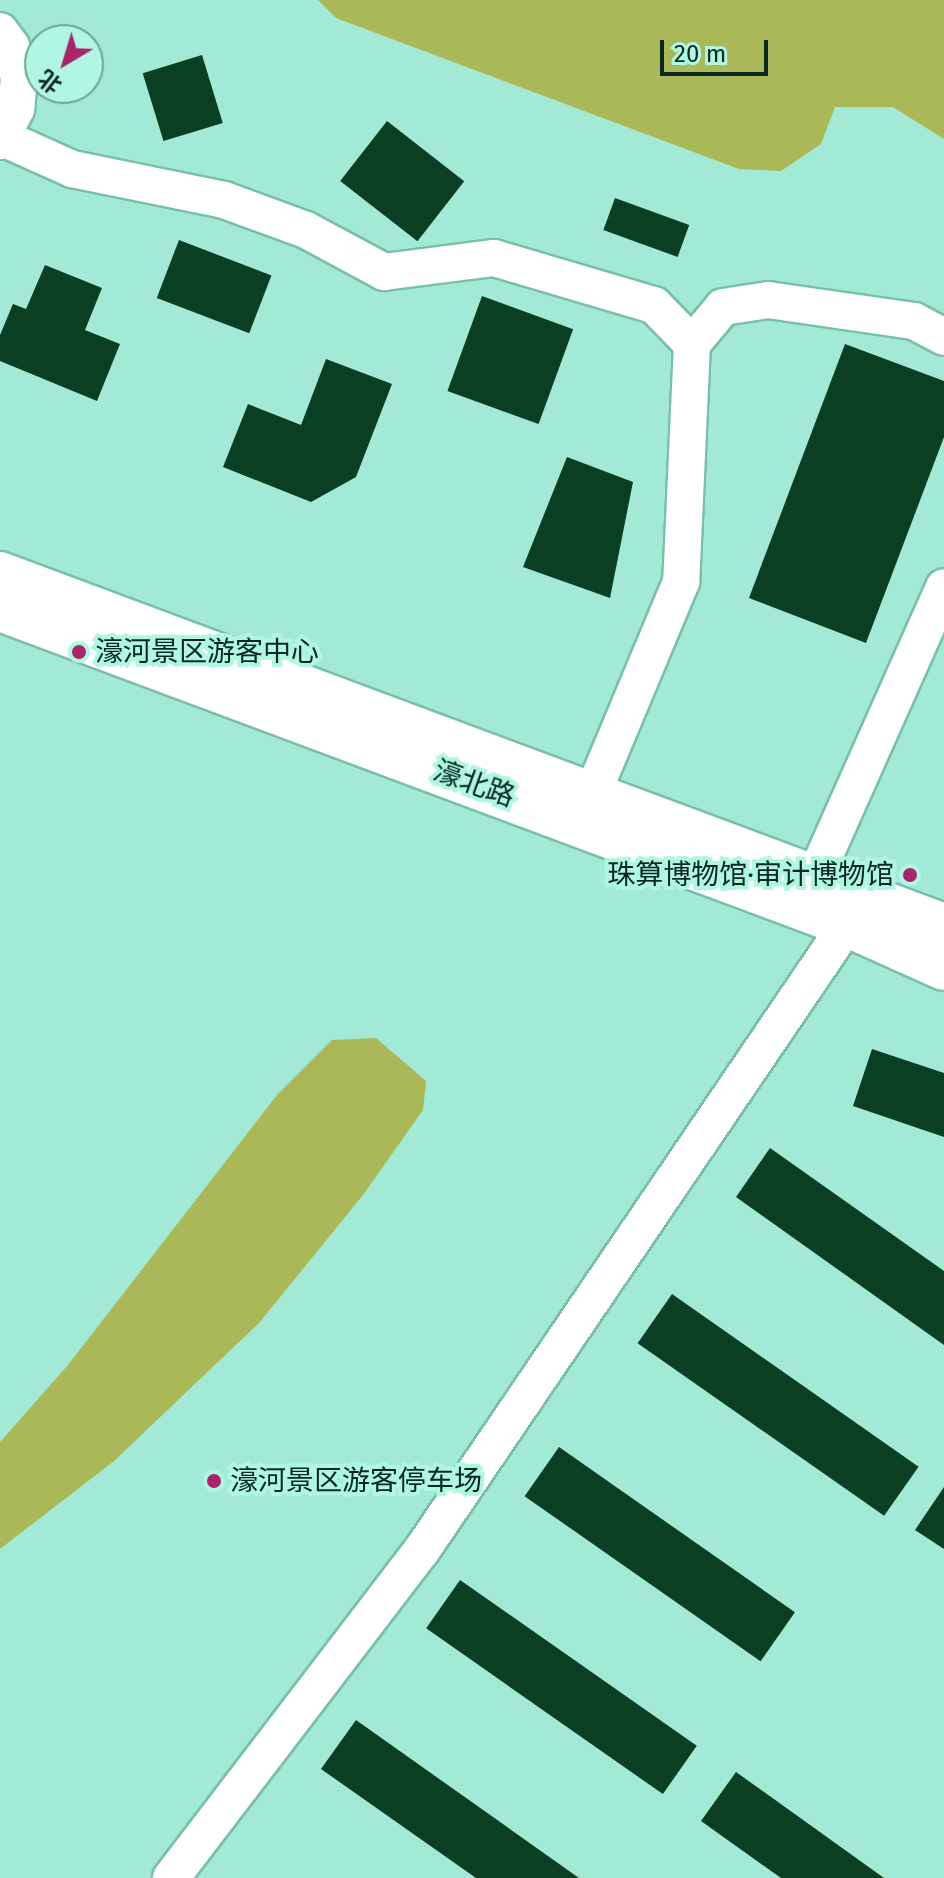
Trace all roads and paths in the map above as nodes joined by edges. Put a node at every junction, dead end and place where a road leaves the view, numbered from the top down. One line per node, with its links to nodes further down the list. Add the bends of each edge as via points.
1 (0, 31): 2 (street, via 11,46 19,77 16,109)
2 (2, 140): 4 (street, via 72,169 224,200 306,230 384,272 494,258 654,305)
3 (944, 337): 4 (street, via 914,321 768,300 723,307)
4 (692, 344): 8 (street, via 681,582)
5 (0, 574): 8 (street, 濠北路)
6 (944, 587): 9 (street)
7 (0, 609): 10 (street, 濠北路)
8 (593, 792): 9 (street, 濠北路)
9 (815, 877): 10 (street, 濠北路)
10 (857, 910): 11 (street, 濠北路); 12 (street, 濠北路); 13 (street, via 422,1550)
11 (944, 926)
12 (944, 968)
13 (171, 1878)

